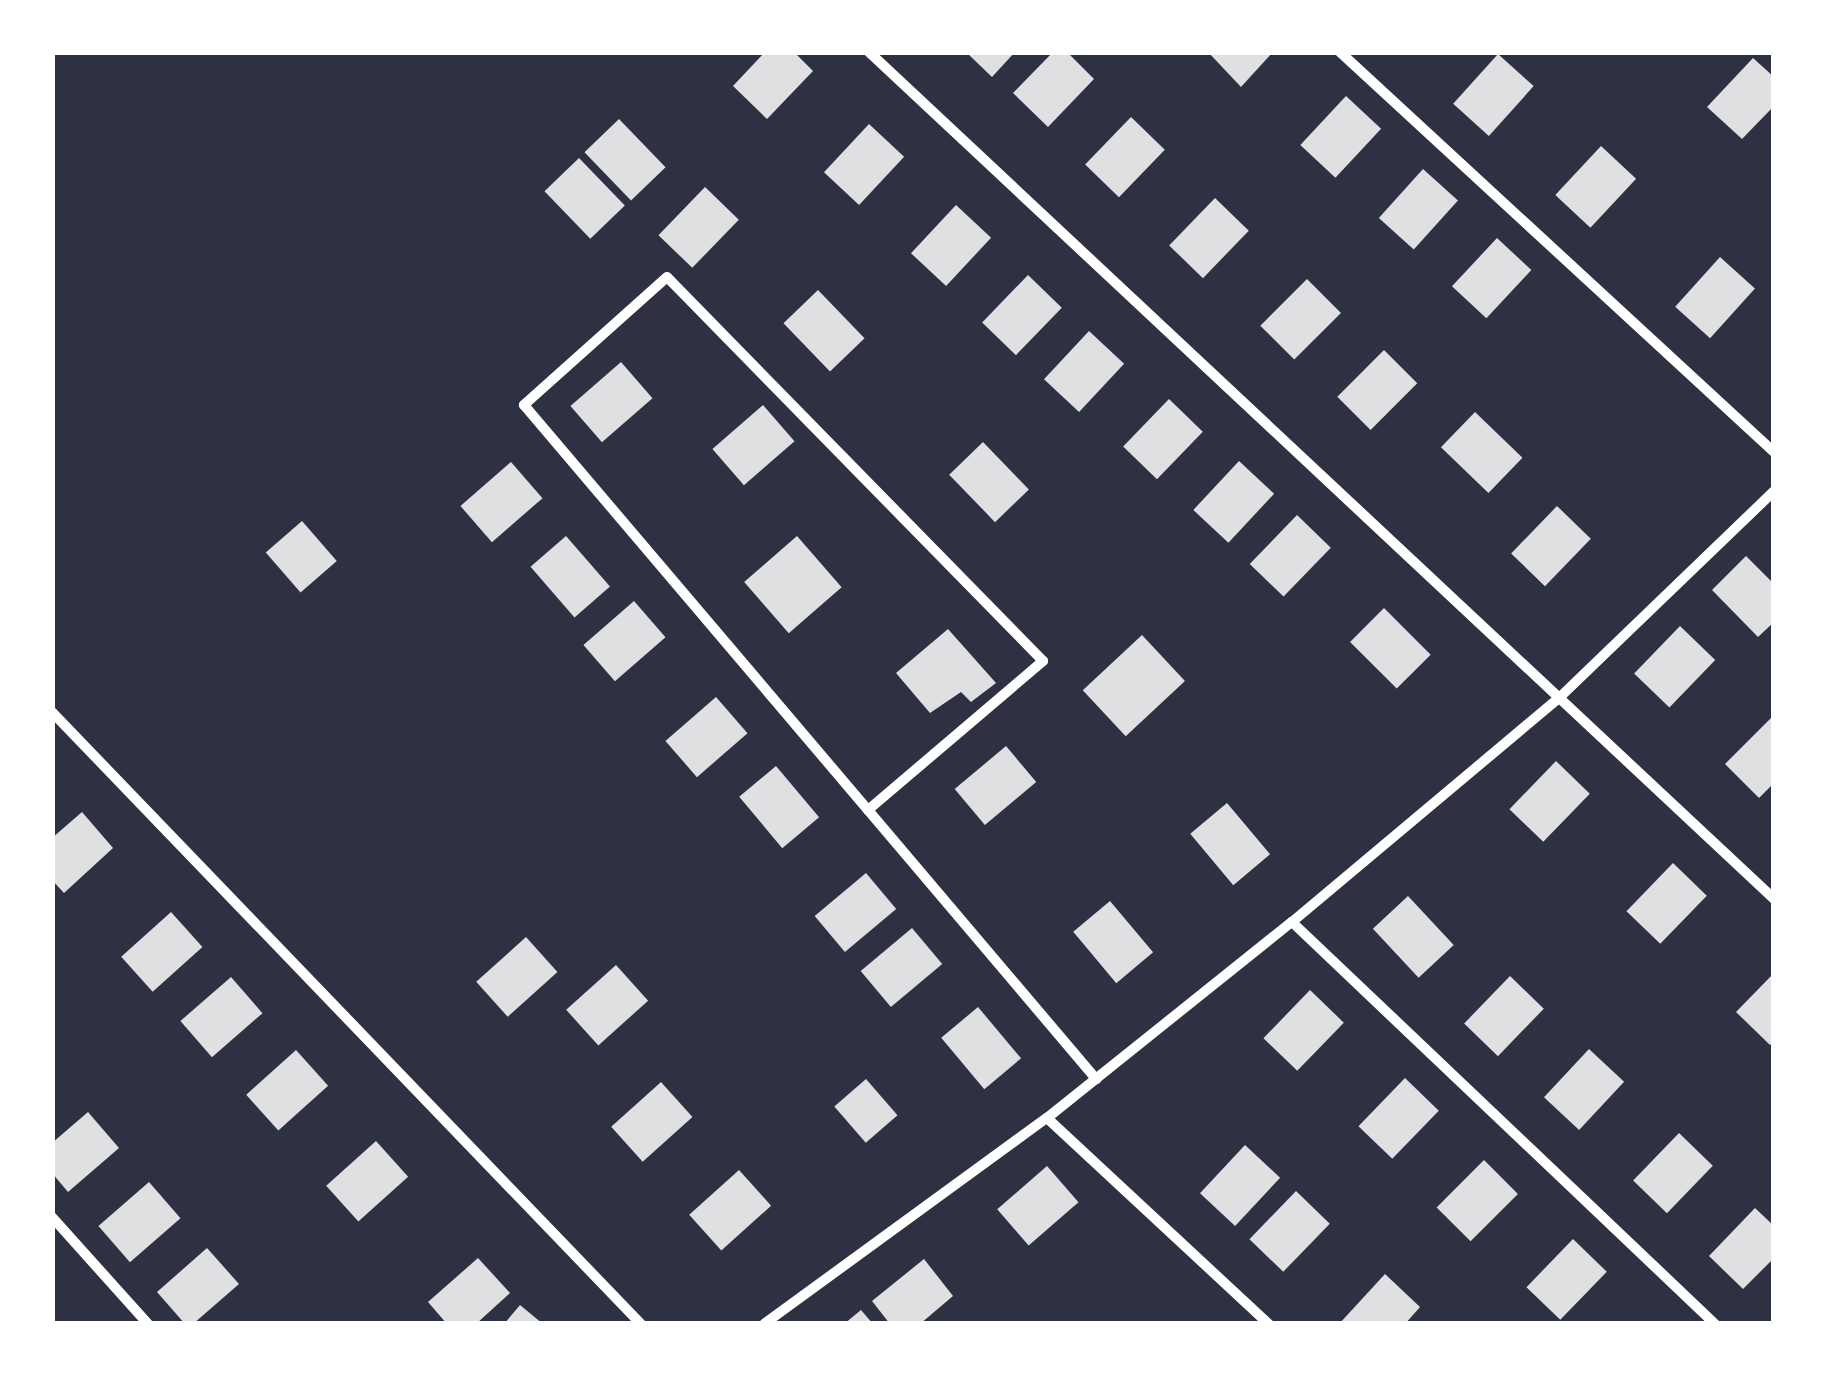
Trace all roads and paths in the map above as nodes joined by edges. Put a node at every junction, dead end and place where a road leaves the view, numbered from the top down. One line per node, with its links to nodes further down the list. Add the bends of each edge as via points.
1 (870, 52): 5 (street)
2 (1340, 52): 3 (street)
3 (1774, 452)
4 (1774, 491): 5 (street)
5 (1559, 698): 8 (street); 9 (street)
6 (52, 712): 14 (street)
7 (868, 810): 7 (street, via 1043,662 667,278 524,405); 10 (street)
8 (1774, 900)
9 (1292, 922): 10 (street); 17 (street)
10 (1096, 1078): 11 (street)
11 (1047, 1118): 15 (street); 16 (street)
12 (52, 1217): 13 (street)
13 (148, 1324)
14 (640, 1324)
15 (764, 1324)
16 (1268, 1324)
17 (1714, 1324)

